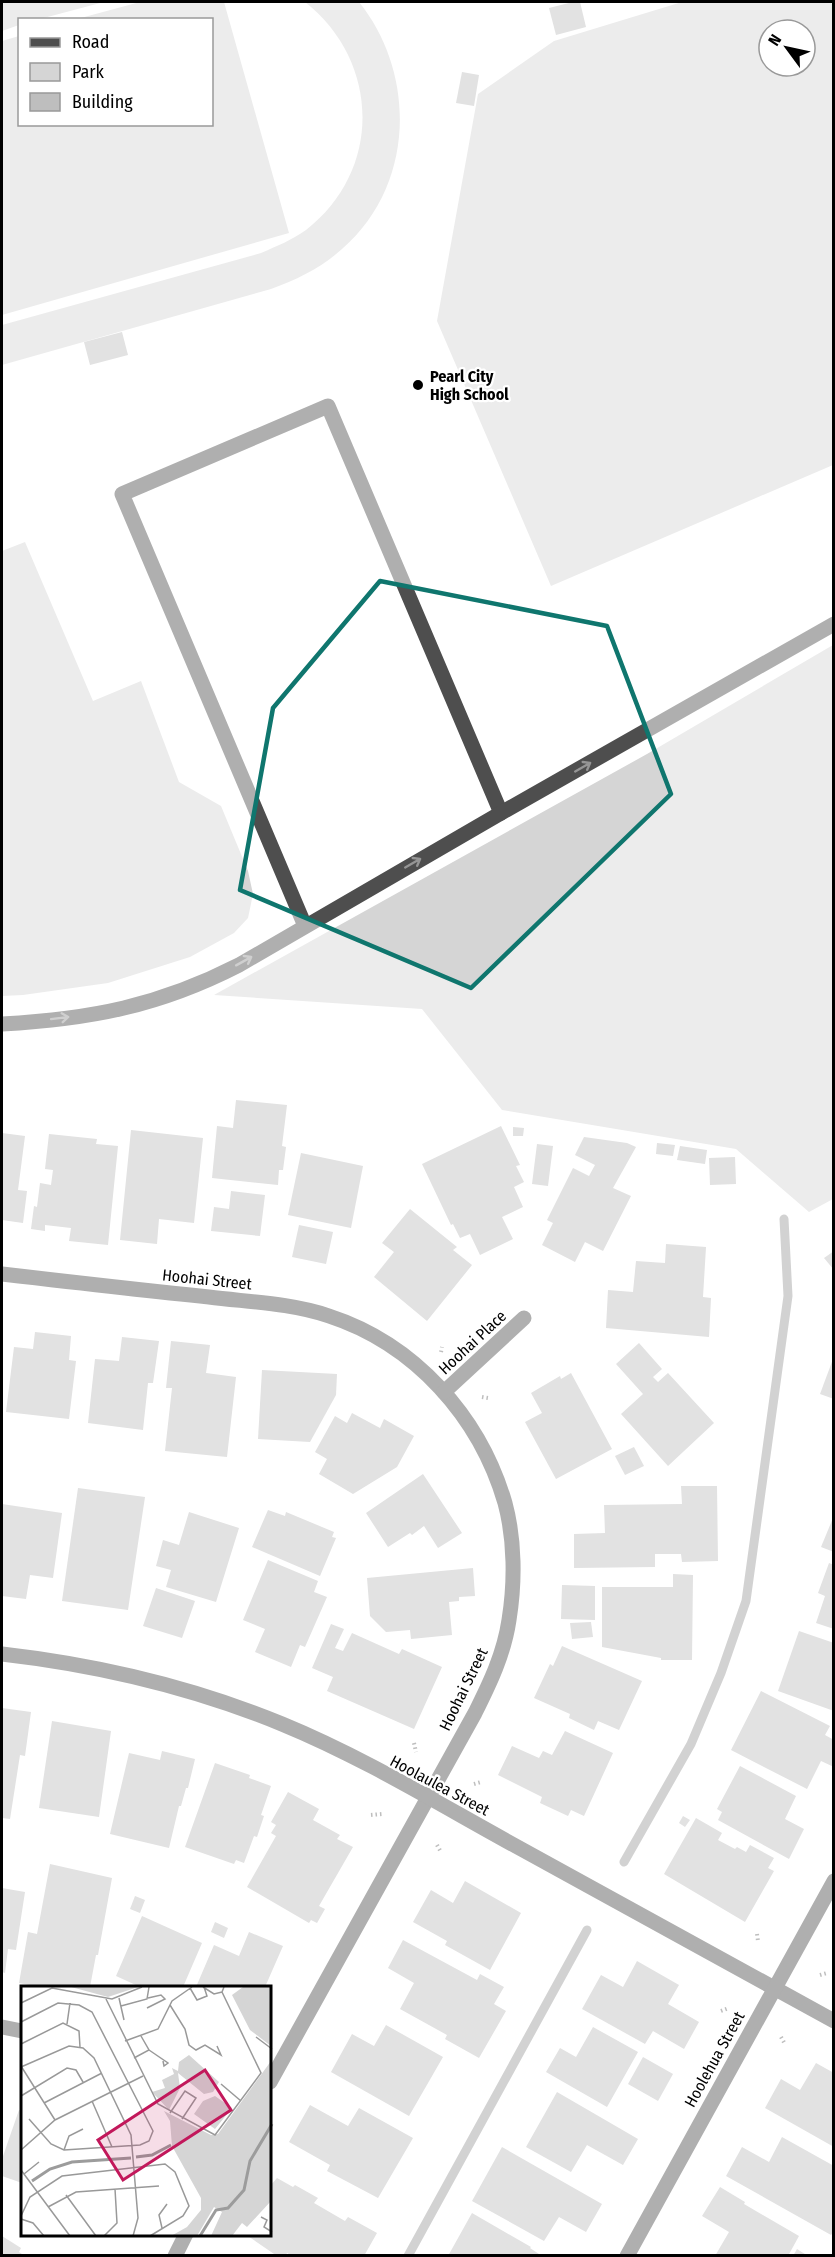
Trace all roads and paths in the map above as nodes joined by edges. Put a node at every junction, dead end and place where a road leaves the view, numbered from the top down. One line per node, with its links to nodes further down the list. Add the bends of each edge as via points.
1 (834, 624): 2 (street, one-way to 1)
2 (501, 813): 3 (street, one-way to 2); 3 (street, via 328,406 122,494)
3 (305, 926): 4 (street, one-way to 3, via 105,1012 169,996 213,978)
4 (2, 1024)
5 (2, 1274): 7 (street, Hoohai Street, via 274,1305 326,1315 377,1337 407,1357)
6 (524, 1318): 7 (street, Hoohai Place)
7 (444, 1392): 15 (street, Hoohai Street, via 489,1459 505,1504 513,1578 509,1621 492,1679)
8 (482, 1397): 9 (path)
9 (488, 1398)
10 (2, 1654): 15 (street, Hoolaulea Street, via 121,1673 235,1706 319,1740)
11 (414, 1743): 12 (path)
12 (416, 1752)
13 (480, 1782): 14 (path)
14 (474, 1784)
15 (427, 1798): 25 (street, Hoolaulea Street); 33 (street, Hoohai Street)
16 (382, 1814): 17 (path)
17 (371, 1815)
18 (437, 1845): 19 (path)
19 (441, 1852)
20 (834, 1881): 25 (street, Hoolehua Street)
21 (757, 1934): 22 (path)
22 (758, 1941)
23 (827, 1973): 24 (path)
24 (820, 1975)
25 (774, 1988): 28 (street, Hoolaulea Street); 36 (street, Hoolehua Street)
26 (729, 2007): 27 (path)
27 (721, 2011)
28 (834, 2021)
29 (2, 2027): 30 (street)
30 (21, 2031)
31 (781, 2037): 32 (path)
32 (785, 2044)
33 (272, 2078)
34 (185, 2236): 35 (street)
35 (175, 2256)
36 (627, 2256)

